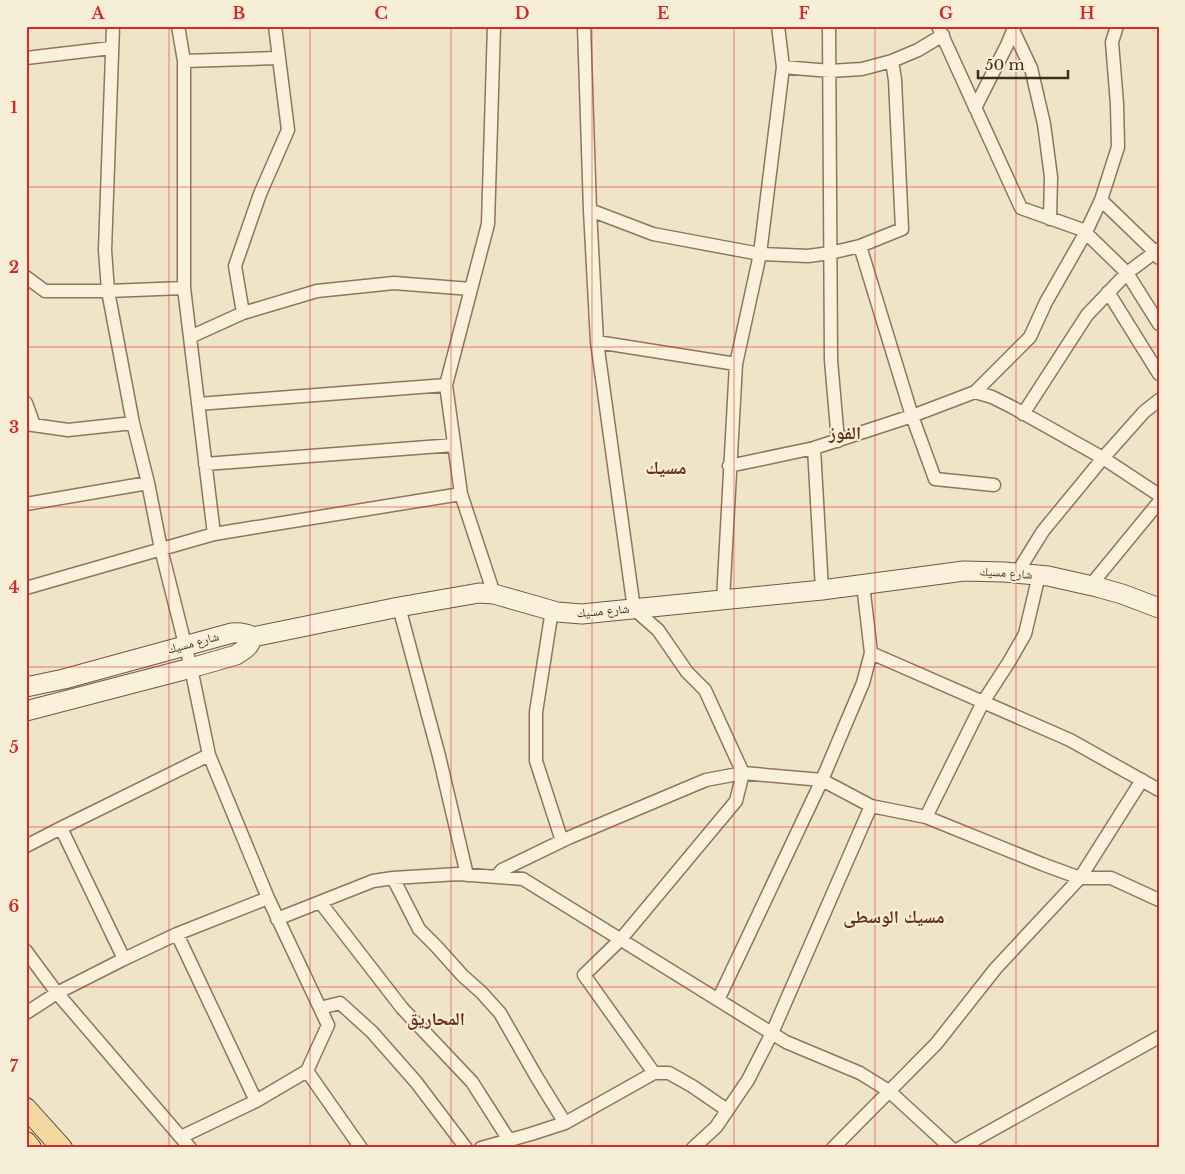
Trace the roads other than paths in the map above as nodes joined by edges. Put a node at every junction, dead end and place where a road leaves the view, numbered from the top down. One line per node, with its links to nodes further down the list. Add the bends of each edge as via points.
1 (113, 26): 11 (street)
2 (178, 26): 14 (street)
3 (275, 26): 13 (street)
4 (494, 26): 30 (street, via 488,224)
5 (584, 26): 20 (street)
6 (778, 26): 16 (street)
7 (829, 26): 17 (street)
8 (1117, 26): 19 (street, via 1112,42 1118,147)
9 (1014, 28): 18 (street); 21 (street, via 1032,68 1044,124 1051,177)
10 (941, 31): 15 (street, via 918,50); 18 (street)
11 (112, 48): 12 (street); 31 (street, via 105,250)
12 (26, 58)
13 (278, 58): 14 (street); 33 (street, via 288,130 260,194 235,266)
14 (184, 61): 29 (street)
15 (892, 61): 17 (street, via 862,69); 23 (street, via 902,229)
16 (783, 66): 17 (street); 25 (street)
17 (830, 71): 26 (street)
18 (975, 108): 21 (street, via 1021,208)
19 (1101, 200): 22 (street); 24 (street)
20 (590, 210): 25 (street, via 653,234); 36 (street)
21 (1050, 218): 22 (street)
22 (1086, 232): 27 (street); 40 (street, via 1030,337)
23 (860, 246): 26 (street); 45 (street)
24 (1157, 253): 27 (street)
25 (760, 254): 26 (street); 37 (street)
26 (830, 254): 48 (street, via 832,360)
27 (1127, 273): 32 (street); 34 (street)
28 (26, 277): 31 (street, via 45,291)
29 (184, 288): 31 (street); 35 (street)
30 (471, 289): 33 (street, via 394,283 317,291); 39 (street)
31 (108, 291): 46 (street)
32 (1108, 292): 38 (street); 44 (street, via 1087,315)
33 (243, 312): 35 (street)
34 (1159, 324)
35 (190, 337): 43 (street)
36 (597, 342): 37 (street); 72 (street)
37 (736, 364): 53 (street)
38 (1159, 374)
39 (446, 385): 43 (street); 49 (street)
40 (974, 392): 44 (street, via 992,397); 45 (street)
41 (1159, 400): 51 (street)
42 (26, 403): 47 (street)
43 (198, 404): 52 (street)
44 (1023, 414): 51 (street)
45 (912, 416): 48 (street); 55 (street, via 934,479)
46 (133, 423): 47 (street, via 68,430); 54 (street)
47 (30, 424)
48 (838, 440): 50 (street)
49 (454, 445): 52 (street); 56 (street)
50 (814, 448): 53 (street); 67 (street)
51 (1103, 458): 57 (street); 62 (street, via 1043,531)
52 (205, 464): 60 (street)
53 (729, 466): 69 (street)
54 (148, 482): 59 (street); 61 (street)
55 (994, 485)
56 (461, 494): 60 (street); 68 (street)
57 (1159, 495)
58 (1159, 502): 65 (street)
59 (26, 504)
60 (214, 534): 61 (street)
61 (161, 549): 66 (street); 75 (street)
62 (1017, 573): 63 (street, شارع مسيك); 64 (street, شارع مسيك, via 964,571)
63 (1039, 575): 65 (street, شارع مسيك); 80 (street, via 1025,634)
64 (863, 584): 67 (street, شارع مسيك); 76 (street)
65 (1090, 586): 71 (street, شارع مسيك)
66 (26, 588)
67 (822, 590): 69 (street, شارع مسيك)
68 (494, 594): 70 (street, شارع مسيك, via 480,593); 73 (street, شارع مسيك)
69 (723, 600): 72 (street, شارع مسيك)
70 (399, 607): 74 (street, شارع مسيك); 92 (street)
71 (1159, 608)
72 (634, 609): 73 (street, شارع مسيك, via 582,614); 83 (street, via 658,630 687,672 705,690)
73 (552, 610): 90 (street, via 536,712 536,761)
74 (253, 637): 75 (street, شارع مسيك, via 236,632); 77 (street, via 241,652)
75 (186, 645): 77 (street); 78 (street, شارع مسيك)
76 (871, 653): 80 (street); 84 (street)
77 (192, 668): 79 (street, via 180,663 167,663); 81 (street); 82 (street)
78 (26, 687)
79 (26, 700)
80 (982, 702): 85 (street, via 1070,740); 88 (street)
81 (26, 711)
82 (209, 755): 89 (street); 96 (street)
83 (743, 773): 84 (street); 90 (street, via 706,780); 101 (street, via 736,801)
84 (822, 780): 87 (street); 105 (street)
85 (1142, 780): 86 (street); 95 (street)
86 (1159, 790)
87 (871, 806): 88 (street); 108 (street)
88 (926, 817): 95 (street)
89 (61, 828): 91 (street); 103 (street)
90 (562, 841): 93 (street, via 502,870)
91 (26, 846)
92 (467, 875): 93 (street); 94 (street)
93 (496, 877): 101 (street, via 523,879)
94 (393, 878): 98 (street, via 373,881); 116 (street, via 419,929 500,1013)
95 (1080, 878): 97 (street, via 1111,878); 112 (street, via 996,968 936,1044)
96 (268, 898): 99 (street); 100 (street)
97 (1159, 900)
98 (320, 902): 99 (street); 118 (street, via 402,1008 472,1082)
99 (278, 919): 106 (street)
100 (177, 934): 103 (street); 113 (street)
101 (621, 940): 105 (street); 111 (street, via 584,975)
102 (26, 951): 104 (street)
103 (124, 959): 104 (street)
104 (57, 992): 107 (street); 117 (street)
105 (718, 1000): 108 (street)
106 (320, 1008): 110 (street, via 328,1025); 124 (street, via 340,1003 372,1032 416,1082)
107 (26, 1013)
108 (772, 1033): 112 (street, via 860,1073); 115 (street, via 748,1080)
109 (1157, 1036): 129 (street)
110 (307, 1071): 113 (street); 123 (street)
111 (654, 1073): 115 (street, via 669,1072); 116 (street)
112 (889, 1091): 127 (street); 128 (street)
113 (256, 1101): 117 (street)
114 (26, 1108): 121 (main road)
115 (727, 1110): 126 (street, via 716,1127)
116 (565, 1123): 118 (street)
117 (181, 1136): 122 (street)
118 (509, 1140): 125 (street)
119 (26, 1142): 120 (main road)
120 (31, 1148)
121 (62, 1148)
122 (190, 1148)
123 (361, 1148)
124 (466, 1148)
125 (481, 1148)
126 (693, 1148)
127 (833, 1148)
128 (951, 1148)
129 (960, 1148)

